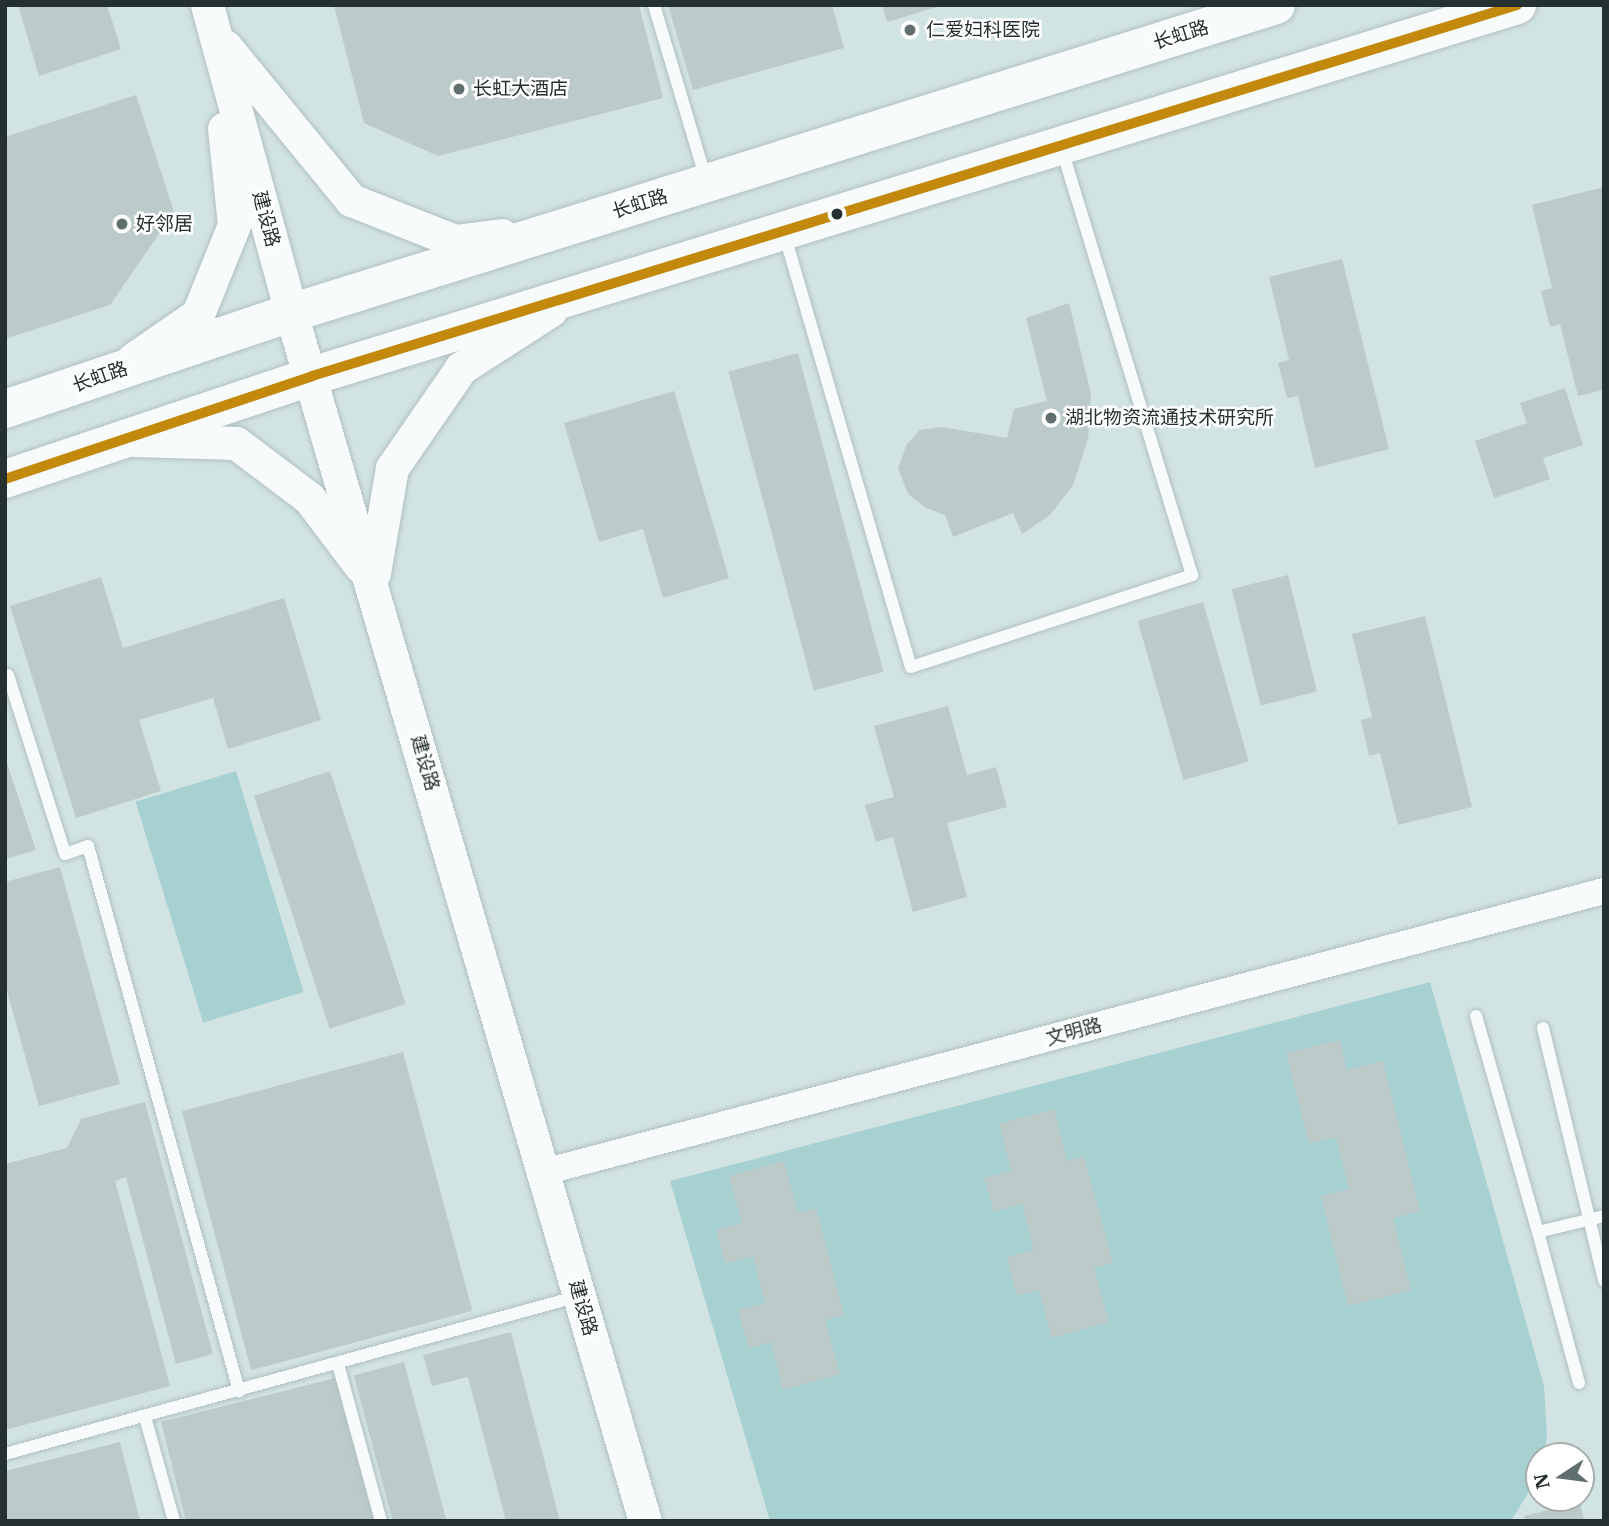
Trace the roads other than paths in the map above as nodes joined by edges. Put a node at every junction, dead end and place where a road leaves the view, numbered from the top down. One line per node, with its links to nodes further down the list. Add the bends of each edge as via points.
1 (654, 5): 6 (lane)
2 (1276, 5): 6 (highway, 长虹路)
3 (1517, 5): 5 (highway)
4 (211, 19): 7 (street, via 351,200 455,241); 10 (street, 建设路); 11 (street, via 234,225 198,314)
5 (1061, 146): 8 (highway); 8 (lane, via 1192,575 911,667)
6 (707, 183): 7 (highway, 长虹路)
7 (567, 227): 10 (highway, 长虹路)
8 (784, 231): 9 (highway)
9 (572, 296): 12 (highway); 16 (street, via 461,368 393,468)
10 (292, 313): 11 (highway, 长虹路); 12 (street, 建设路)
11 (116, 372): 13 (highway, 长虹路)
12 (312, 376): 14 (highway); 16 (street, 建设路)
13 (5, 409)
14 (122, 440): 15 (highway); 16 (street, via 236,443 309,498)
15 (5, 478)
16 (372, 582): 21 (street, 建设路)
17 (8, 674): 29 (lane, via 65,853 88,846)
18 (1604, 891): 21 (street, 文明路)
19 (1476, 1016): 24 (lane)
20 (1543, 1028): 23 (lane)
21 (544, 1172): 26 (street, 建设路)
22 (1604, 1216): 23 (lane)
23 (1588, 1220): 24 (lane); 25 (lane)
24 (1538, 1232): 28 (lane)
25 (1604, 1281)
26 (580, 1296): 27 (lane); 34 (street, 建设路)
27 (338, 1364): 29 (lane); 33 (lane)
28 (1579, 1383)
29 (239, 1391): 30 (lane)
30 (145, 1417): 31 (lane); 32 (lane)
31 (5, 1454)
32 (174, 1521)
33 (381, 1521)
34 (645, 1521)

